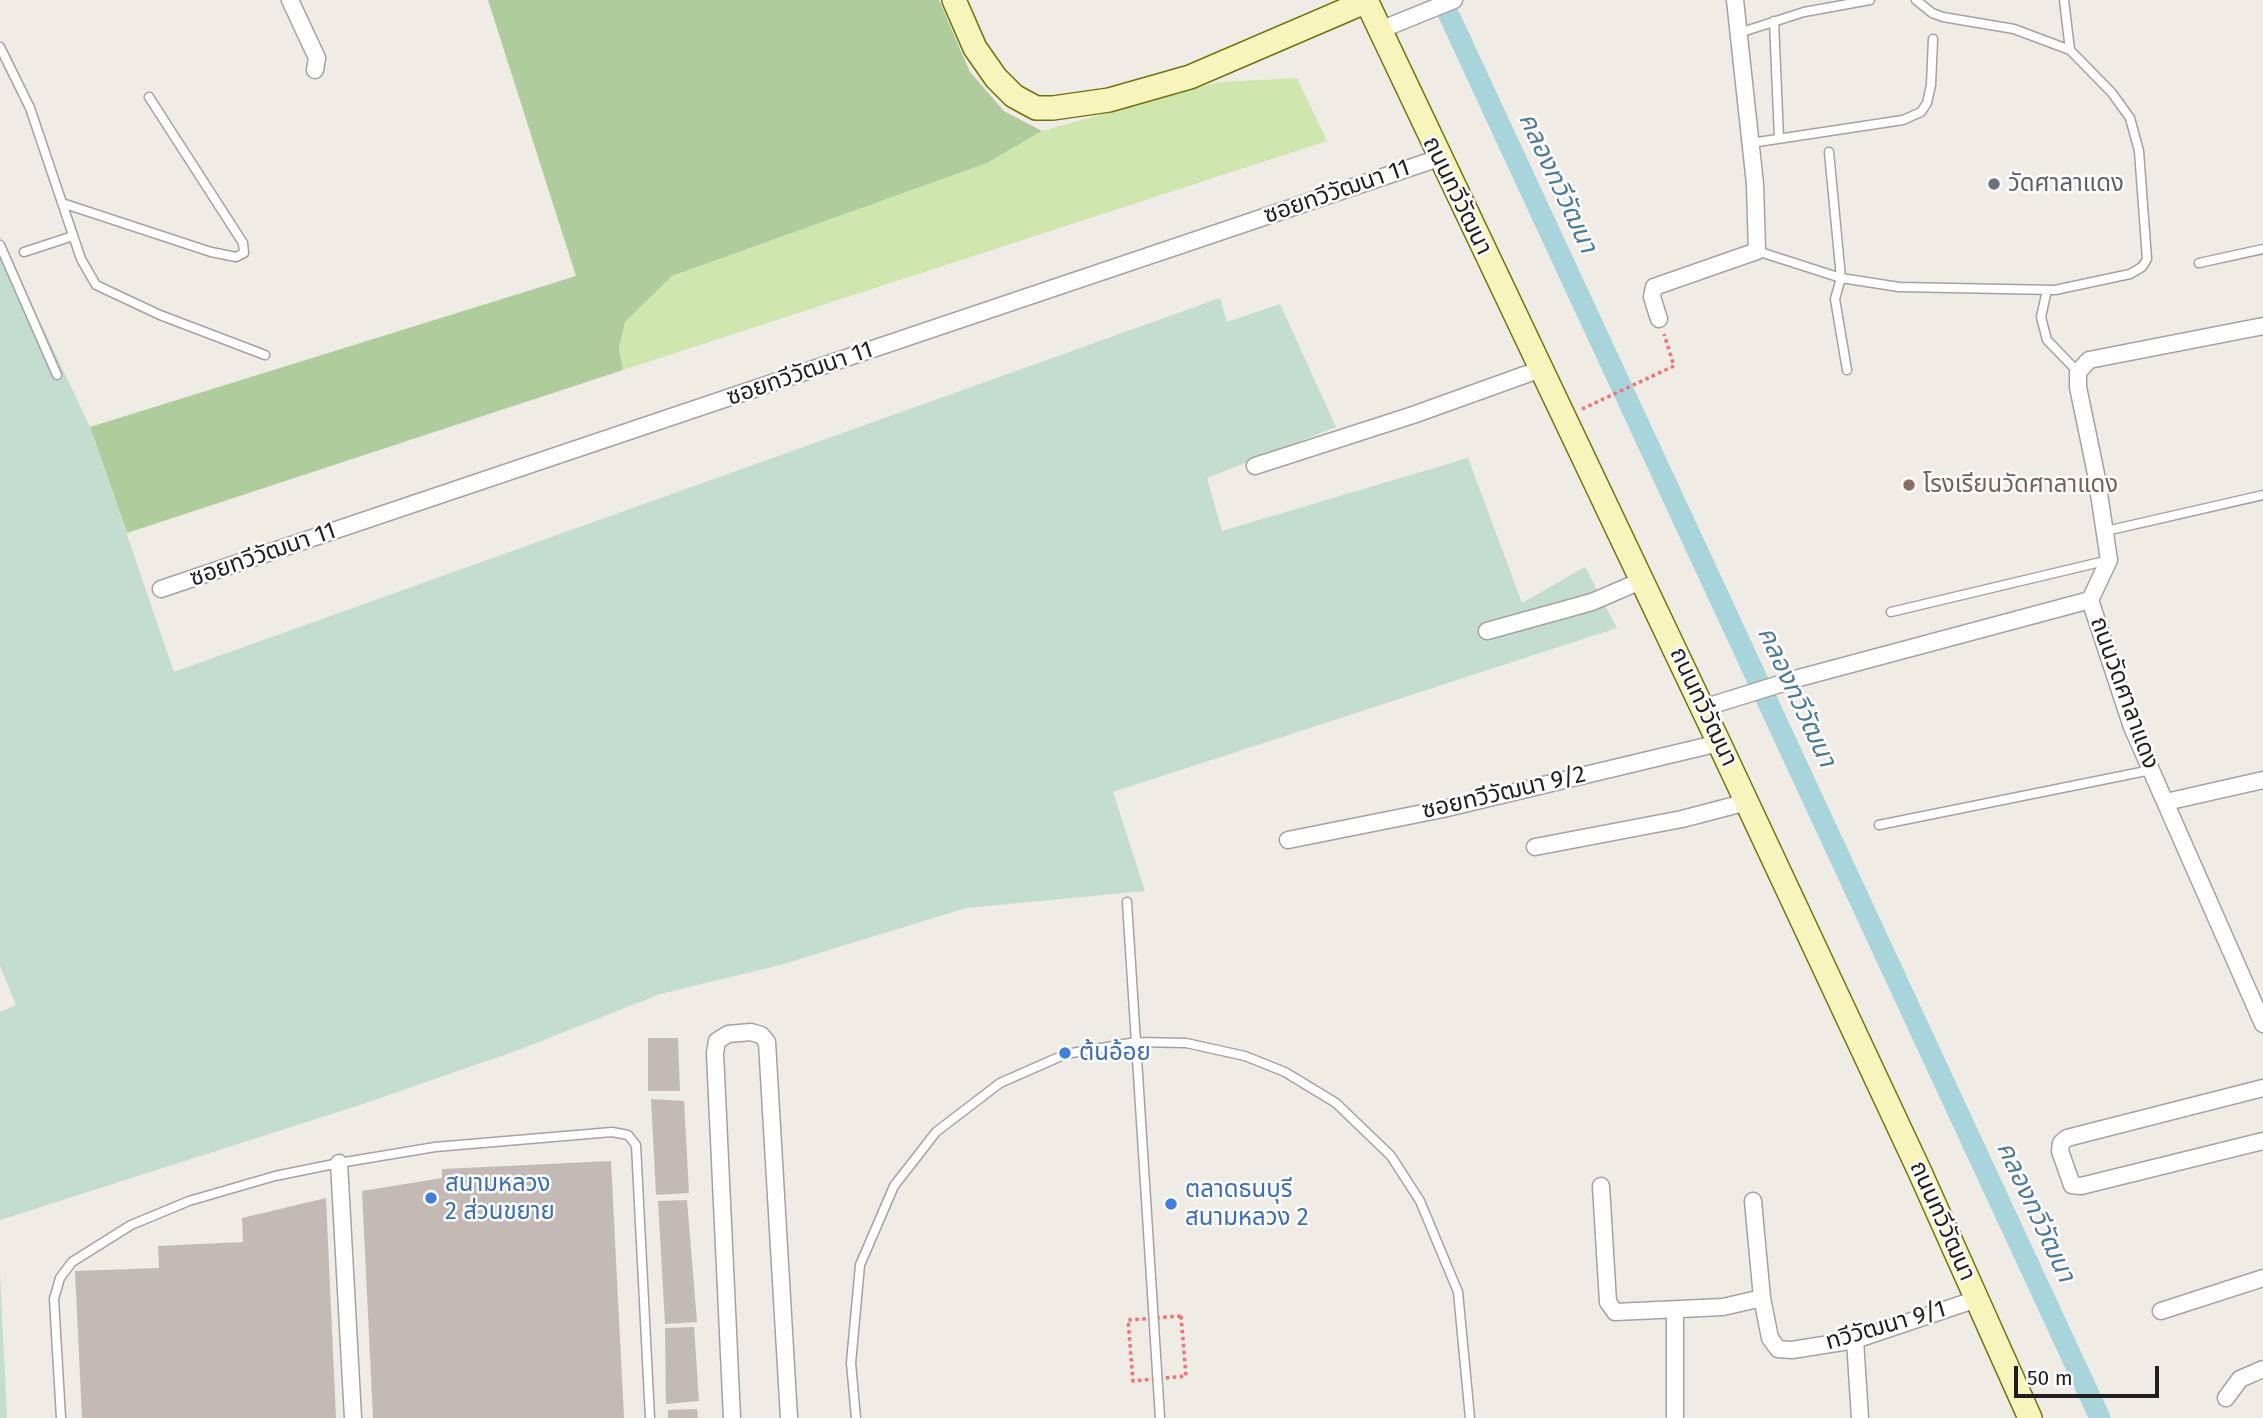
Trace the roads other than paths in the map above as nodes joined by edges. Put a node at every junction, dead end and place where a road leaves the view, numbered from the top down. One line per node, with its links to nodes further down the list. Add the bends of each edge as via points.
1 (290, 0): 15 (street, via 317,58)
2 (954, 0): 8 (main road, via 975,48 996,78 1014,96 1036,107 1053,108 1109,100 1190,77)
3 (1454, 0): 10 (street)
4 (1735, 0): 11 (street)
5 (1870, 0): 9 (lane)
6 (1916, 0): 14 (lane, via 1943,17 2014,29)
7 (2064, 0): 14 (lane)
8 (1366, 1): 10 (main road, ถนนทวีวัฒนา)
9 (1774, 21): 11 (lane); 17 (lane)
10 (1380, 30): 20 (main road, ถนนทวีวัฒนา)
11 (1739, 33): 18 (street)
12 (1933, 39): 17 (lane, via 1931,85 1921,112 1903,120)
13 (0, 47): 21 (lane, via 30,108)
14 (2070, 50): 29 (lane, via 2130,118 2139,151 2147,259 2130,274)
15 (315, 70)
16 (149, 97): 21 (lane, via 243,243 244,253 236,257 211,252)
17 (1779, 138): 18 (lane)
18 (1751, 142): 25 (street)
19 (1829, 152): 28 (lane)
20 (1439, 158): 33 (main road, ถนนทวีวัฒนา); 42 (street, ซอยทวีวัฒนา 11)
21 (65, 204): 22 (lane)
22 (73, 236): 26 (lane); 32 (lane, via 96,285)
23 (0, 245): 36 (lane)
24 (2263, 249): 27 (lane)
25 (1757, 251): 28 (lane); 30 (street, via 1654,287 1652,297)
26 (24, 252)
27 (2199, 263)
28 (1840, 278): 29 (lane, via 1899,287); 34 (lane, via 1835,299)
29 (2047, 290): 35 (lane, via 2041,317 2047,340)
30 (1660, 319)
31 (2263, 326): 35 (street, via 2090,360)
32 (265, 355)
33 (1541, 369): 37 (street); 41 (main road, ถนนทวีวัฒนา)
34 (1847, 370)
35 (2078, 372): 39 (street)
36 (57, 375)
37 (1255, 466)
38 (2263, 495): 39 (lane)
39 (2106, 531): 40 (street)
40 (2109, 560): 43 (street, ถนนวัดศาลาแดง); 44 (lane)
41 (1643, 579): 45 (street, via 1592,602); 46 (main road, ถนนทวีวัฒนา)
42 (161, 589)
43 (2090, 600): 46 (street); 48 (street, ถนนวัดศาลาแดง)
44 (1891, 612)
45 (1487, 631)
46 (1703, 708): 47 (main road, ถนนทวีวัฒนา)
47 (1719, 743): 50 (main road, ถนนทวีวัฒนา); 53 (street, ซอยทวีวัฒนา 9/2, via 1443,809)
48 (2151, 770): 51 (street, ถนนวัดศาลาแดง); 52 (lane)
49 (2263, 780): 51 (street)
50 (1747, 802): 54 (street); 65 (main road, ถนนทวีวัฒนา)
51 (2166, 802): 56 (street, ถนนวัดศาลาแดง)
52 (1879, 825)
53 (1287, 840)
54 (1535, 847)
55 (1127, 902): 57 (lane)
56 (2263, 1024)
57 (1136, 1042): 77 (lane, via 1066,1054 1000,1083 936,1132 894,1186 860,1265 851,1363); 78 (lane); 79 (lane, via 1186,1043 1245,1056 1285,1072 1336,1103 1391,1156 1420,1201 1458,1292)
58 (2263, 1088): 59 (street, via 2067,1139 2060,1151 2072,1185 2081,1186)
59 (2263, 1141)
60 (339, 1163): 72 (lane, via 189,1201 131,1225 72,1262 60,1278 54,1299); 73 (street); 74 (lane, via 515,1139 612,1132 628,1135 636,1145)
61 (1601, 1186): 66 (street, via 1608,1302 1615,1312)
62 (1753, 1201): 64 (street, ทวีวัฒนา 9/1)
63 (2263, 1278): 67 (street)
64 (1762, 1298): 66 (street); 68 (street, ทวีวัฒนา 9/1, via 1770,1338 1778,1349)
65 (1977, 1299): 68 (street, ทวีวัฒนา 9/1); 81 (main road, ถนนทวีวัฒนา)
66 (1675, 1311): 71 (street)
67 (2161, 1311)
68 (1855, 1340): 80 (street)
69 (2263, 1370): 70 (street, via 2240,1379)
70 (2226, 1398)
71 (1675, 1416)
72 (61, 1418)
73 (353, 1418)
74 (650, 1418)
75 (732, 1418): 76 (street, via 715,1054 717,1041 728,1034 751,1032 767,1042)
76 (789, 1418)
77 (856, 1418)
78 (1160, 1418)
79 (1470, 1418)
80 (1860, 1418)
81 (2030, 1418)

